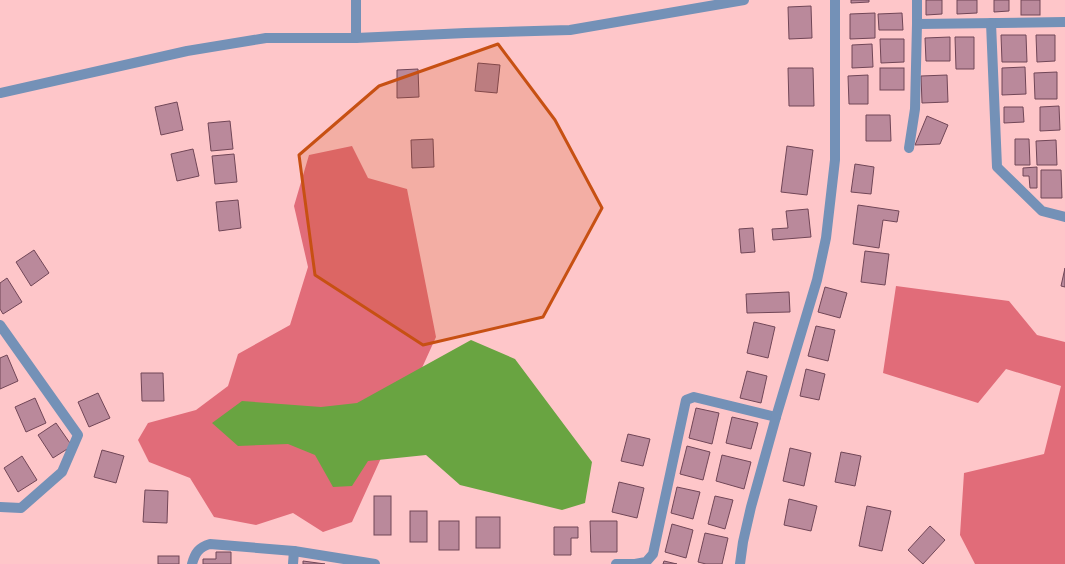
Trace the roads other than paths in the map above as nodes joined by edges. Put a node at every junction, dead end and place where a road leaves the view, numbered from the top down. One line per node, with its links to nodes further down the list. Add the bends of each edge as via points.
1 (356, 0): 8 (street)
2 (744, 0): 8 (street, via 570,30)
3 (835, 0): 13 (street, via 835,160 826,238 817,280)
4 (916, 0): 7 (street)
5 (1065, 22): 6 (street)
6 (991, 23): 7 (street); 11 (street, via 998,167 1042,210)
7 (917, 24): 10 (street, via 915,109)
8 (356, 38): 9 (street, via 259,39 187,51)
9 (0, 93)
10 (909, 148)
11 (1065, 217)
12 (0, 325): 14 (street, via 78,435 62,472 21,508)
13 (776, 417): 16 (street, via 694,397 686,400 653,554); 21 (street, via 751,507)
14 (0, 507)
15 (294, 551): 17 (street, via 210,544 201,546); 18 (street); 19 (street)
16 (646, 563): 20 (street)
17 (192, 564)
18 (293, 564)
19 (375, 564)
20 (616, 564)
21 (740, 564)

